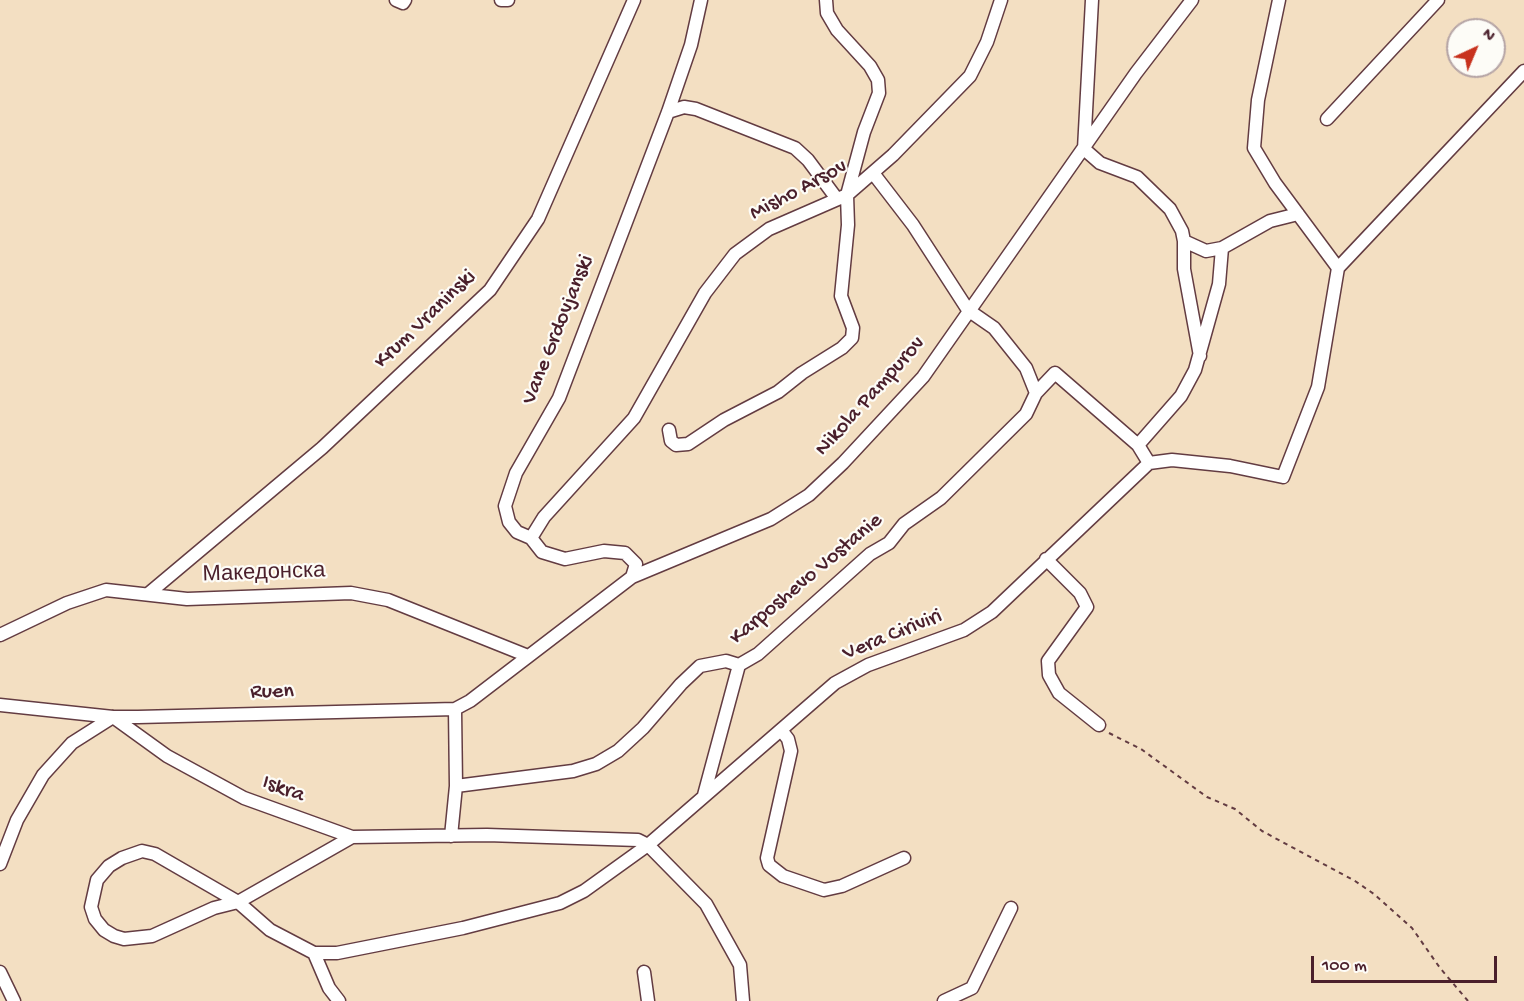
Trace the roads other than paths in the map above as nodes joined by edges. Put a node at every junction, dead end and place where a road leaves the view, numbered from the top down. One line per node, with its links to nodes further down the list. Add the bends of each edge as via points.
1 (396, 0): 2 (street)
2 (405, 0)
3 (501, 0): 4 (street)
4 (508, 0)
5 (634, 0): 32 (street, Krum Vraninski, via 559,178 538,219 490,290 322,448)
6 (701, 0): 14 (street, Vane Grdovjanski, via 691,45)
7 (826, 0): 18 (street, via 827,13 837,30 878,80 879,93)
8 (1001, 0): 17 (street, Misho Arsov, via 970,76)
9 (1092, 0): 16 (street)
10 (1192, 0): 16 (street, Nikola Pampurov)
11 (1279, 0): 19 (street, via 1258,100 1254,148)
12 (1438, 0): 15 (street)
13 (1524, 70): 22 (street)
14 (668, 111): 18 (street, via 696,109 795,147); 29 (street, Vane Grdovjanski, via 559,398 534,437 508,491 505,506 509,522 517,532)
15 (1328, 119)
16 (1084, 149): 20 (street, via 1100,163 1137,177 1170,209); 23 (street, Nikola Pampurov)
17 (873, 173): 18 (street, Misho Arsov); 23 (street, via 913,225)
18 (842, 197): 26 (street, via 848,225 841,296 853,328 848,343 778,392 688,444 676,445); 29 (street, Misho Arsov, via 769,229 735,254 705,293 634,418 544,517)
19 (1298, 214): 21 (street, via 1270,221); 22 (street)
20 (1184, 241): 21 (street, via 1206,251); 24 (street)
21 (1222, 248): 24 (street, via 1219,284)
22 (1338, 268): 28 (street, via 1318,387 1283,477 1230,466 1172,460)
23 (968, 310): 25 (street, via 994,328 1011,348 1026,368); 31 (street, Nikola Pampurov, via 923,377 809,495 771,519)
24 (1200, 356): 27 (street, via 1180,396)
25 (1036, 393): 27 (street, Karposhevo Vostanie, via 1056,373); 35 (street, Karposhevo Vostanie, via 1026,414 941,498 904,524 889,543 870,554 779,638)
26 (669, 430)
27 (1138, 445): 28 (street)
28 (1149, 463): 30 (street, Vera Ciriviri)
29 (531, 538): 31 (street, Vane Grdovjanski, via 542,552 553,557 579,558 604,551 625,553 636,564)
30 (1046, 559): 39 (street, via 1080,593 1087,607 1048,661 1049,675 1059,693); 40 (street, Vera Ciriviri, via 977,623 852,672)
31 (632, 577): 34 (street, Nikola Pampurov)
32 (148, 594): 33 (street, Македонска, via 106,590); 34 (street, Македонска, via 187,599 314,593 370,596)
33 (0, 634)
34 (528, 656): 37 (street, Ruen)
35 (739, 665): 41 (street, Karposhevo Vostanie, via 726,661 700,666 635,735 596,764 573,771); 42 (street)
36 (0, 705): 38 (street, Ruen)
37 (454, 709): 38 (street, Ruen); 41 (street)
38 (113, 717): 44 (street, Iskra, via 167,756 224,788); 47 (street, via 72,743 43,775 17,820)
39 (1099, 725)
40 (781, 730): 42 (street, Vera Ciriviri); 46 (street, via 791,751 767,858 769,865 783,876 824,890)
41 (456, 786): 43 (street)
42 (703, 799): 45 (street, Vera Ciriviri)
43 (451, 836): 44 (street, Iskra); 45 (street, Iskra, via 618,839)
44 (352, 837): 48 (street)
45 (648, 845): 50 (street, Vera Ciriviri, via 561,903 463,928 337,953); 56 (street, via 706,904 718,922 740,965)
46 (904, 858)
47 (0, 864)
48 (238, 902): 48 (street, via 162,857 142,851 109,866 97,880 91,907 104,930 124,939 152,936 214,908); 50 (street, via 270,930)
49 (1011, 908): 57 (street, via 972,988)
50 (314, 953): 54 (street)
51 (0, 972): 53 (street)
52 (644, 972): 55 (street)
53 (14, 1001)
54 (339, 1001)
55 (648, 1001)
56 (743, 1001)
57 (944, 1001)

